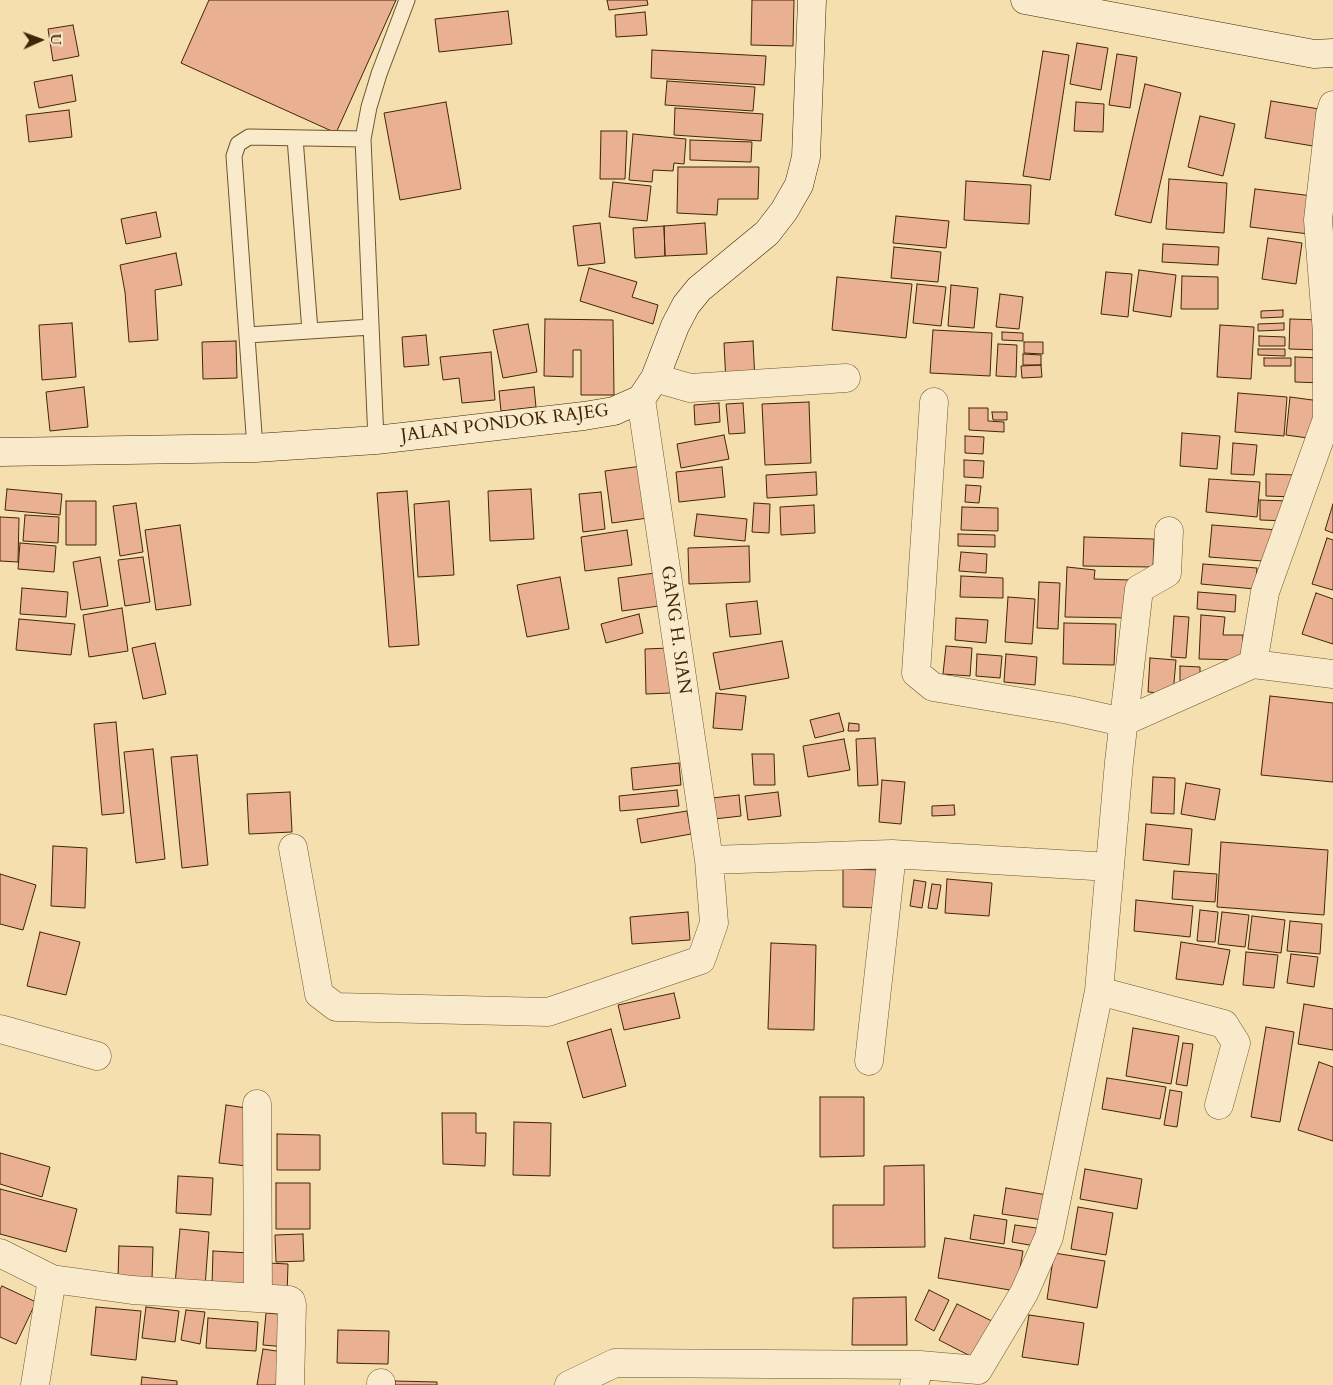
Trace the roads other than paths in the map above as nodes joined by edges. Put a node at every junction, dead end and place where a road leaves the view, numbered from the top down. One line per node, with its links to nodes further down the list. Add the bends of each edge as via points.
1 (406, 0): 7 (lane, via 374,90)
2 (812, 0): 14 (street, via 806,157 799,185 767,233 699,289 686,304)
3 (1024, 0): 4 (street, via 1314,54)
4 (1333, 53)
5 (1333, 105): 8 (street)
6 (295, 138): 7 (lane); 10 (lane); 12 (lane, via 249,137 238,144 234,156)
7 (363, 140): 9 (lane)
8 (1325, 222): 11 (street)
9 (371, 327): 10 (lane); 16 (lane)
10 (310, 331): 12 (lane)
11 (1330, 333): 20 (street, via 1327,419 1265,592)
12 (248, 335): 17 (lane)
13 (846, 378): 14 (street)
14 (648, 389): 16 (street, JALAN PONDOK RAJEG, via 614,411); 25 (street, GANG H. SIAN)
15 (934, 402): 22 (street, via 916,673 933,687)
16 (376, 440): 17 (street, JALAN PONDOK RAJEG)
17 (256, 448): 18 (street, JALAN PONDOK RAJEG)
18 (0, 452)
19 (1169, 531): 22 (street, via 1167,573 1139,589)
20 (1253, 664): 21 (street); 22 (street)
21 (1333, 674)
22 (1123, 722): 26 (street)
23 (293, 848): 25 (street, GANG H. SIAN, via 319,994 336,1007 548,1012 701,960 714,923)
24 (892, 854): 25 (street); 26 (street); 30 (street)
25 (709, 860)
26 (1110, 867): 27 (street)
27 (1099, 991): 32 (street, via 1224,1024 1236,1043); 36 (street, via 1049,1238 1024,1293 978,1370)
28 (0, 1029): 29 (street)
29 (97, 1056)
30 (869, 1061)
31 (257, 1104): 35 (street)
32 (1219, 1105)
33 (0, 1253): 34 (street)
34 (52, 1279): 35 (street, via 132,1290); 37 (street)
35 (258, 1298): 38 (street, via 291,1301)
36 (917, 1375): 39 (street, via 615,1363)
37 (35, 1385)
38 (290, 1385)
39 (570, 1385)

